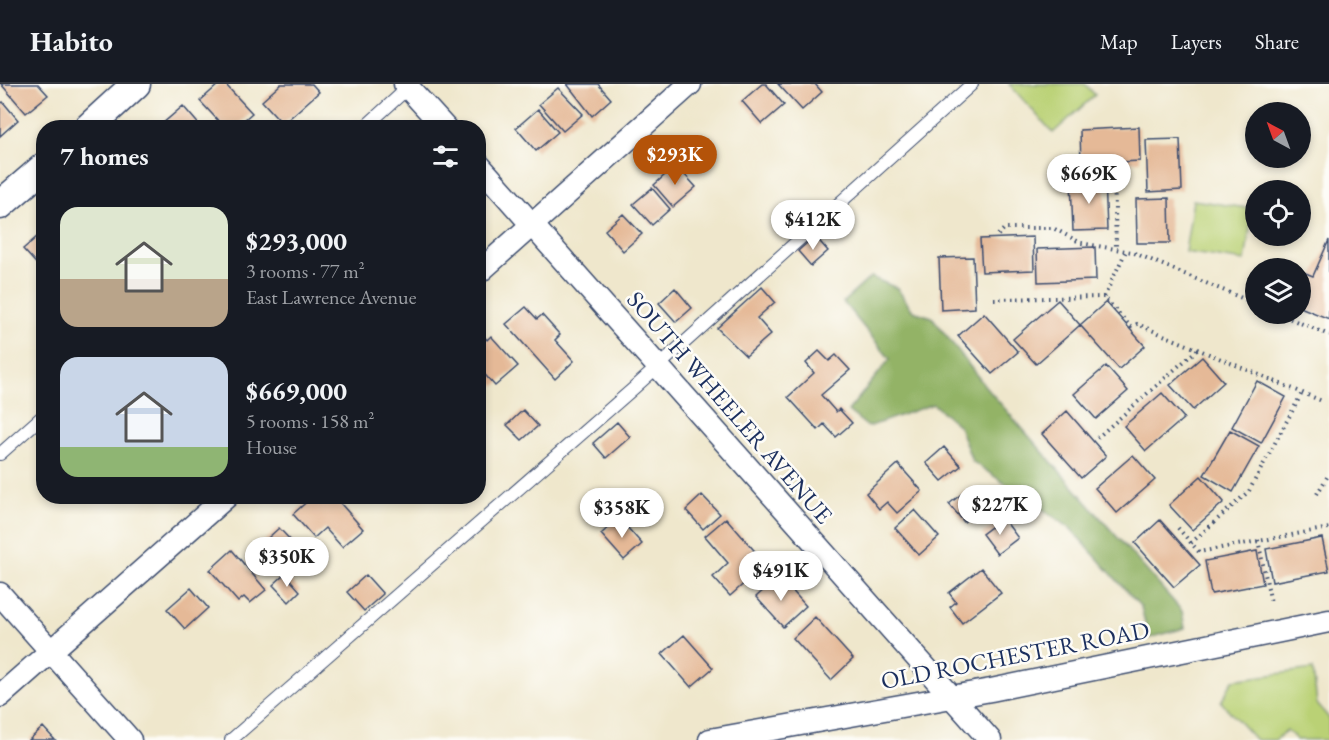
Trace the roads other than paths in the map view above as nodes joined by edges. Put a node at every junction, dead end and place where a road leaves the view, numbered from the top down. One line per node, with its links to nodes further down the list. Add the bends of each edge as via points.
1 (136, 84): 5 (street)
2 (690, 84): 11 (street)
3 (972, 84): 13 (lane)
4 (408, 85): 6 (lane); 7 (street)
5 (97, 120)
6 (372, 120)
7 (438, 120)
8 (486, 172): 11 (street, SOUTH WHEELER AVENUE)
9 (36, 174): 10 (street)
10 (0, 205)
11 (534, 223): 12 (street); 13 (street, SOUTH WHEELER AVENUE)
12 (486, 266)
13 (656, 365): 21 (street, SOUTH WHEELER AVENUE); 24 (lane)
14 (36, 422): 15 (lane)
15 (0, 454)
16 (218, 504): 19 (street)
17 (0, 594): 19 (street)
18 (1329, 621): 21 (street, OLD ROCHESTER ROAD)
19 (51, 653): 20 (street); 23 (street)
20 (0, 696)
21 (949, 696): 22 (street, SOUTH WHEELER AVENUE); 25 (street, OLD ROCHESTER ROAD)
22 (981, 737)
23 (130, 740)
24 (231, 740)
25 (710, 740)

